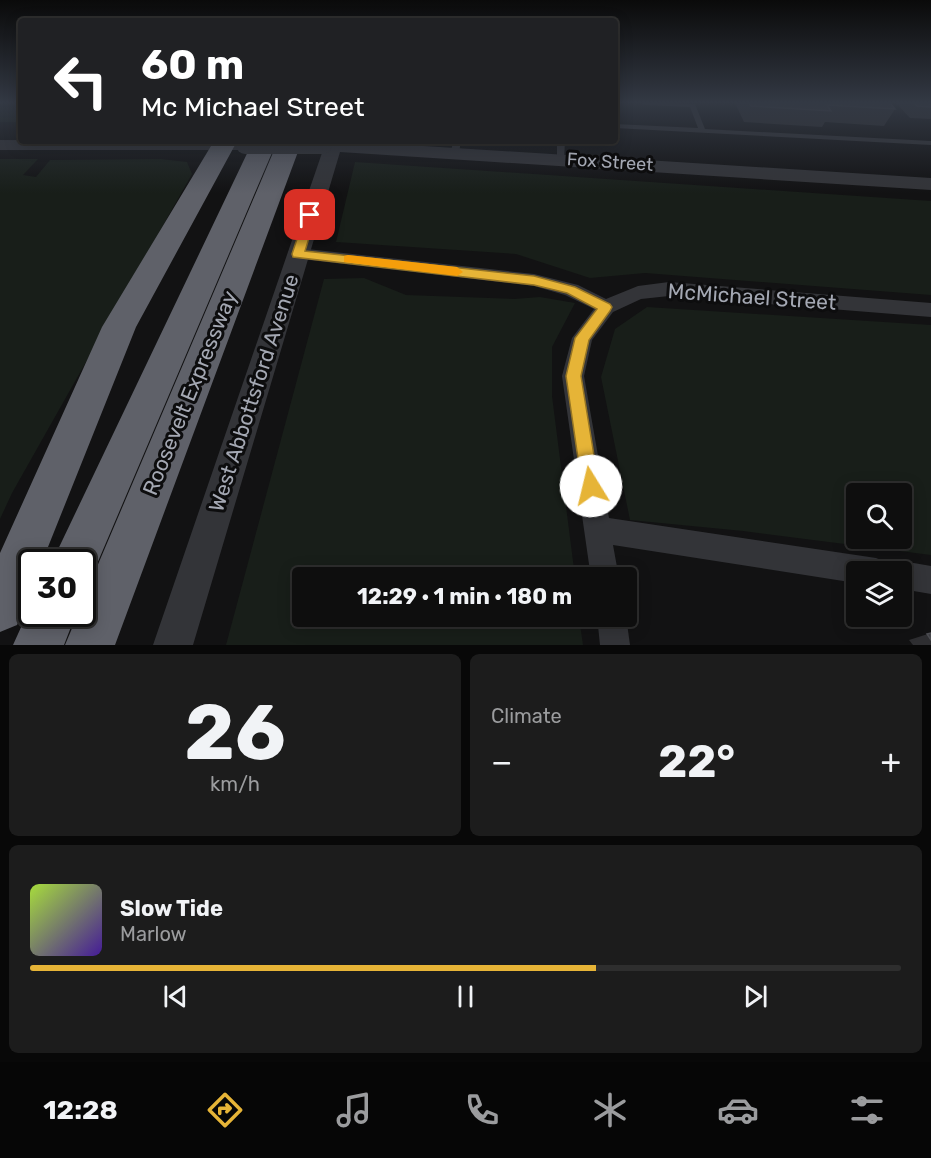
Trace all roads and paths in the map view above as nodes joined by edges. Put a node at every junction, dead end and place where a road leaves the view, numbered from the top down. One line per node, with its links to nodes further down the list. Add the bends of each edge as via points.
1 (757, 133): 2 (lane)
2 (931, 143)
3 (35, 144): 9 (street, Fox Street)
4 (239, 144): 22 (highway, via 119,327)
5 (240, 144): 17 (highway, Roosevelt Expressway)
6 (289, 144): 26 (highway, Roosevelt Expressway)
7 (331, 144): 8 (street, Fox Street); 13 (street, West Abbottsford Avenue)
8 (378, 144): 10 (street, Fox Street)
9 (0, 145)
10 (456, 147): 11 (street, Fox Street)
11 (561, 150): 12 (street, Fox Street)
12 (931, 184)
13 (298, 254): 14 (street, via 534,280 571,290); 27 (street, West Abbottsford Avenue)
14 (606, 307): 15 (street, McMichael Street, via 638,293 669,289); 16 (street, McMichael Street, via 582,338 573,376)
15 (931, 310)
16 (598, 530): 18 (street, McMichael Street); 19 (street)
17 (80, 549)
18 (603, 567)
19 (846, 567)
20 (912, 577): 21 (street)
21 (931, 580)
22 (0, 608)
23 (46, 627): 25 (highway)
24 (612, 627): 28 (street)
25 (38, 645)
26 (90, 645)
27 (173, 645)
28 (615, 645)

